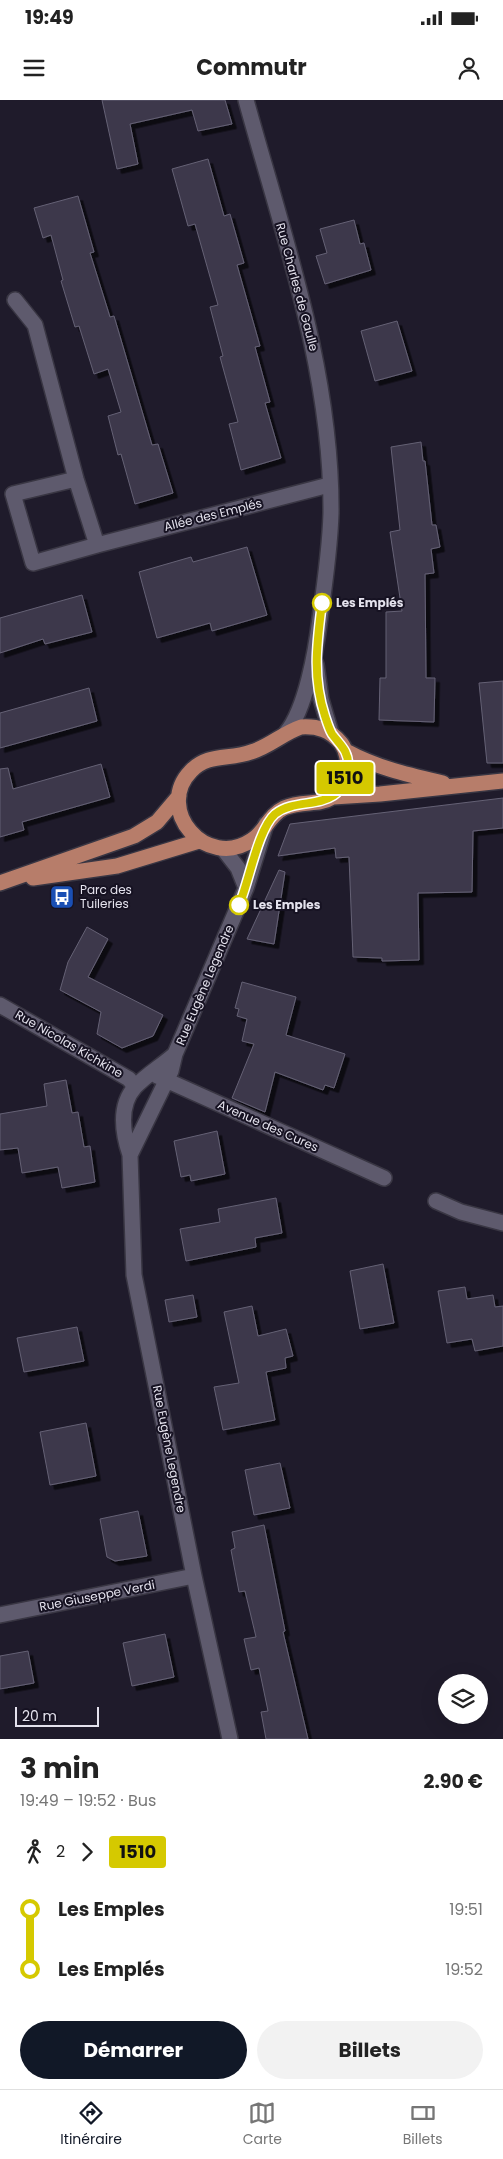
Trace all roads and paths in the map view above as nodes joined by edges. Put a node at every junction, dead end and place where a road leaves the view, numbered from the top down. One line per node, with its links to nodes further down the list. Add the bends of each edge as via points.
1 (246, 100): 4 (street, Rue Charles de Gaulle, via 312,341 324,413)
2 (16, 300): 3 (street, via 36,325)
3 (76, 479): 5 (street); 5 (street, Allée des Emplés, via 13,494 33,563)
4 (329, 485): 5 (street, Allée des Emplés); 6 (street, Rue Charles de Gaulle, via 330,542)
5 (97, 545)
6 (316, 657): 7 (street, via 296,716); 8 (street, via 321,699)
7 (286, 732): 8 (main road, via 311,727); 12 (main road, via 251,752 207,759 190,771)
8 (331, 733): 9 (main road)
9 (346, 750): 11 (main road, via 366,762 395,772); 13 (main road, via 348,766 344,780)
10 (503, 781): 11 (main road)
11 (454, 785): 13 (main road)
12 (179, 796): 15 (main road, via 186,829); 17 (main road, via 157,822 134,836)
13 (332, 796): 14 (main road, via 323,802 284,808)
14 (266, 823): 16 (main road, via 248,843); 18 (street, Rue Eugène Legendre)
15 (200, 841): 16 (main road); 17 (main road, via 117,866)
16 (224, 850): 18 (street, via 238,868)
17 (6, 882)
18 (246, 888): 20 (street, Rue Eugène Legendre)
19 (0, 1004): 23 (street, Rue Nicolas Kichkine, via 129,1079)
20 (175, 1054): 21 (street, Rue Eugène Legendre); 22 (street, Rue Eugène Legendre)
21 (152, 1074): 22 (street, Avenue des Cures); 23 (street, Rue Eugène Legendre)
22 (166, 1081): 24 (street, Rue Eugène Legendre); 25 (street, Avenue des Cures)
23 (135, 1087): 24 (street, Rue Eugène Legendre, via 123,1120)
24 (130, 1155): 28 (street, Rue Eugène Legendre, via 134,1275)
25 (384, 1178)
26 (436, 1201): 27 (street, via 461,1212)
27 (503, 1223)
28 (194, 1576): 29 (street, Rue Giuseppe Verdi); 30 (street, Rue Eugène Legendre)
29 (0, 1615)
30 (230, 1739)

